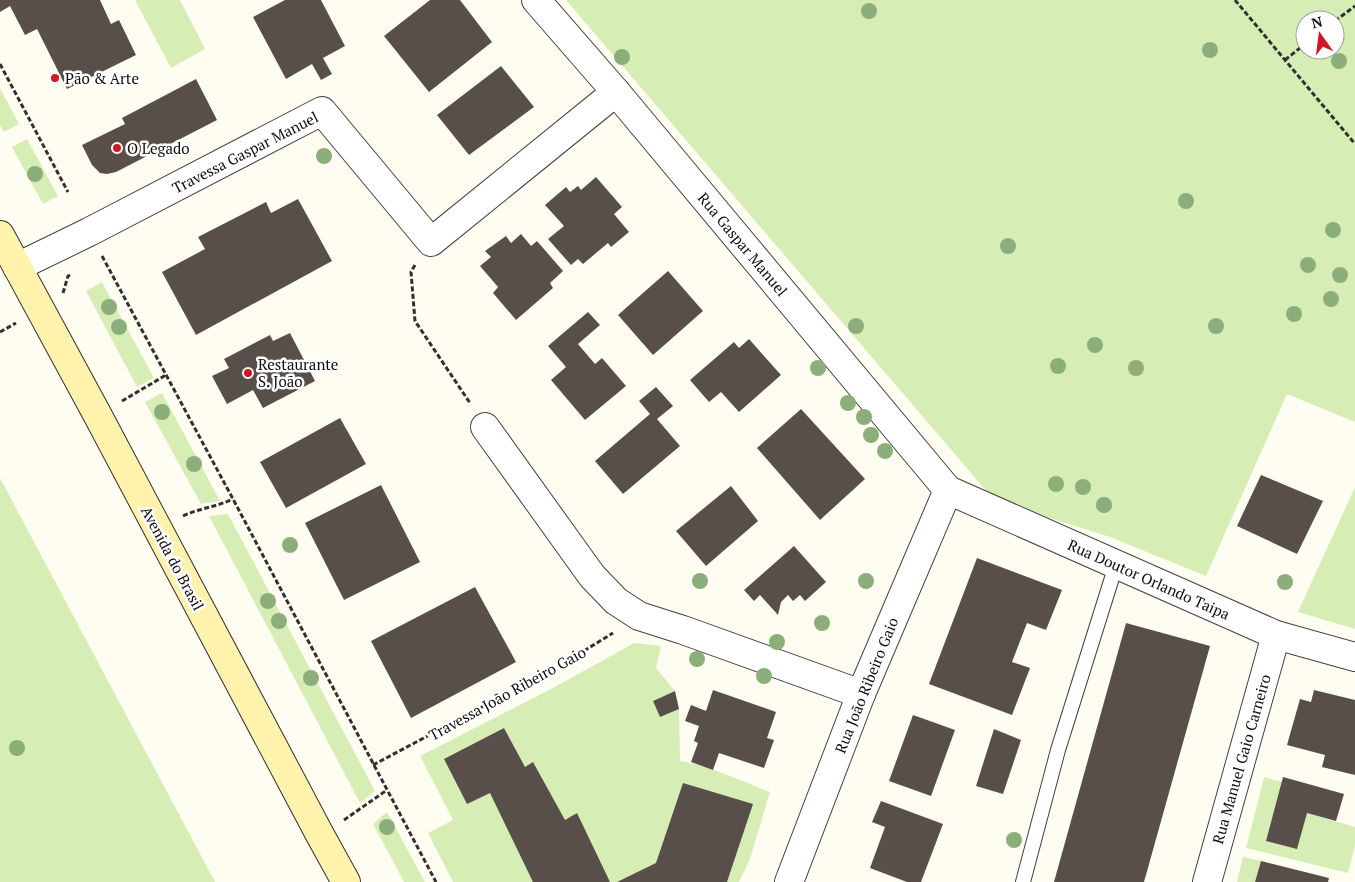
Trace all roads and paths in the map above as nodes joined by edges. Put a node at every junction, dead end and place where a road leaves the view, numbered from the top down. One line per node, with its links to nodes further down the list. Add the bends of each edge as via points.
1 (536, 0): 6 (street, Rua Gaspar Manuel)
2 (1236, 0): 4 (path)
3 (1295, 52): 4 (path)
4 (1285, 60): 7 (path)
5 (0, 64): 8 (path)
6 (616, 92): 10 (street); 20 (street, Rua Gaspar Manuel)
7 (1355, 144)
8 (68, 192)
9 (0, 235): 12 (main road, Avenida do Brasil)
10 (431, 242): 12 (street, Travessa Gaspar Manuel, via 322,111); 19 (path, via 411,272 415,321)
11 (100, 251): 17 (path)
12 (18, 267): 18 (main road, Avenida do Brasil)
13 (77, 272): 14 (path, via 68,276)
14 (62, 298)
15 (19, 322): 16 (path)
16 (0, 332)
17 (166, 375): 18 (path); 21 (path)
18 (97, 414): 22 (main road, Avenida do Brasil)
19 (485, 427): 24 (street, via 592,576 616,601)
20 (948, 490): 23 (street, Rua Doutor Orlando Taipa); 27 (street, Rua João Ribeiro Gaio)
21 (233, 499): 22 (path, via 196,510); 28 (path)
22 (158, 528): 30 (main road, Avenida do Brasil)
23 (1116, 564): 25 (street, Rua Doutor Orlando Taipa); 34 (lane, via 1058,750)
24 (639, 616): 27 (street); 28 (path, Travessa João Ribeiro Gaio, via 561,666)
25 (1276, 635): 26 (street, Rua Doutor Orlando Taipa); 35 (street, Rua Manuel Gaio Carneiro)
26 (1355, 657)
27 (861, 694): 33 (street, Rua João Ribeiro Gaio)
28 (374, 765): 29 (path)
29 (387, 790): 30 (path, via 350,817); 32 (path)
30 (319, 833): 31 (main road, Avenida do Brasil)
31 (346, 882)
32 (436, 882)
33 (789, 882)
34 (1023, 882)
35 (1207, 882)

